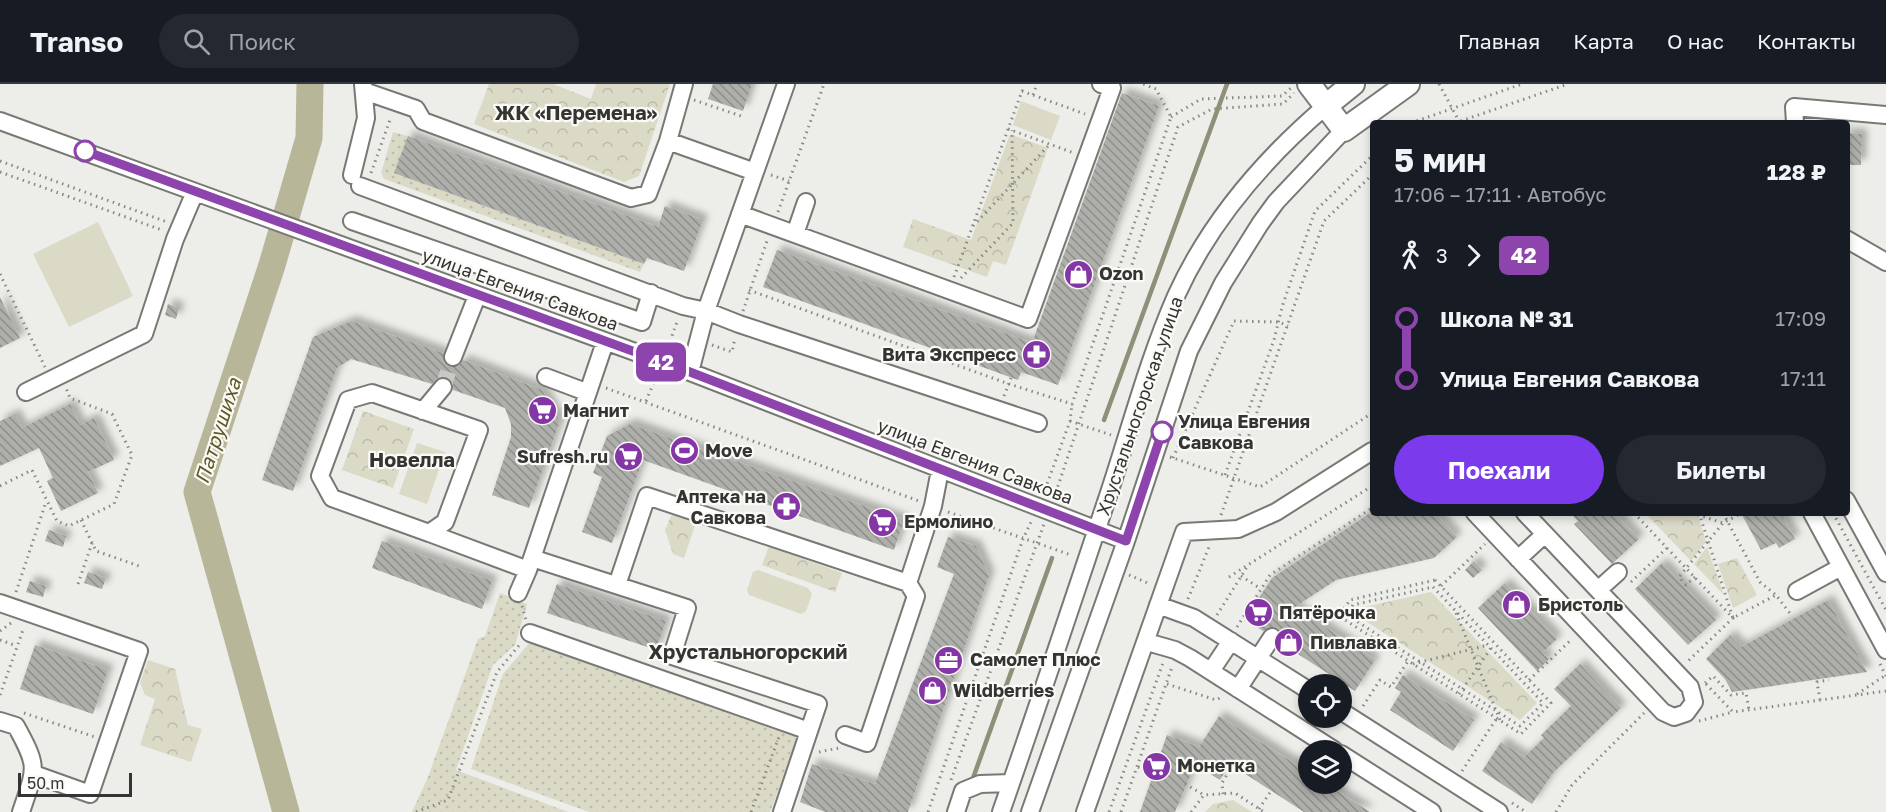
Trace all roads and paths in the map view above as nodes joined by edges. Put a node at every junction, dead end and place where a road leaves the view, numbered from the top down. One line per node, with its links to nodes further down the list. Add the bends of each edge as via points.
1 (786, 84): 34 (street)
2 (1037, 84): 13 (path)
3 (1101, 84): 20 (street, via 1112,88)
4 (1295, 84): 19 (path, via 1282,96 1201,99)
5 (1353, 84): 14 (main road, Хрустальногорская улица)
6 (1408, 84): 27 (main road)
7 (1439, 84): 15 (path)
8 (1522, 84): 15 (path)
9 (1568, 84): 23 (path)
10 (364, 87): 28 (street, via 416,109 423,121 631,198 648,194); 48 (street, via 366,118 356,181)
11 (1303, 87): 14 (main road); 68 (path, via 1283,104 1212,110 1178,127)
12 (686, 91): 18 (path); 28 (street)
13 (1033, 95): 20 (path); 25 (path, via 1022,91)
14 (1327, 105): 27 (main road); 69 (street, Хрустальногорская улица, via 1290,136 1255,175 1199,254 1173,306)
15 (1452, 108): 21 (path); 22 (path)
16 (1795, 115): 17 (street)
17 (1886, 115)
18 (741, 116)
19 (1171, 117)
20 (1100, 119): 30 (street)
21 (1419, 120)
22 (1456, 120)
23 (1463, 120)
24 (0, 121): 37 (street, улица Евгения Савкова)
25 (1008, 129): 26 (path); 41 (path)
26 (1012, 130): 29 (path); 36 (path)
27 (1344, 130): 70 (street, Хрустальногорская улица, via 1275,202 1223,283 1189,351)
28 (668, 141): 34 (street)
29 (1050, 144): 30 (path); 36 (path)
30 (1086, 158): 47 (street, via 1028,319)
31 (1370, 158): 51 (path, via 1315,211)
32 (0, 161): 42 (path)
33 (0, 171): 42 (path)
34 (755, 172): 39 (street)
35 (1370, 177): 52 (path, via 1324,221)
36 (1012, 184): 41 (path); 47 (path, via 1013,223)
37 (195, 192): 42 (street); 49 (street, улица Евгения Савкова)
38 (806, 202): 43 (street)
39 (740, 214): 43 (street); 50 (street)
40 (352, 221): 48 (street, via 642,322)
41 (972, 227): 47 (path)
42 (179, 231): 57 (street, via 144,334)
43 (795, 234): 47 (street)
44 (1850, 240): 45 (street)
45 (1886, 262)
46 (0, 274): 57 (path)
47 (949, 290)
48 (651, 293): 50 (street)
49 (477, 296): 53 (street, улица Евгения Савкова); 54 (street)
50 (706, 311): 55 (street); 63 (street)
51 (1279, 322): 52 (path); 72 (path, via 1234,321); 74 (path)
52 (1288, 326): 75 (path)
53 (605, 342): 55 (street, улица Евгения Савкова); 60 (street)
54 (453, 357)
55 (690, 372): 73 (street, улица Евгения Савкова)
56 (546, 377): 60 (street)
57 (55, 378): 61 (street); 92 (path, via 70,398 112,414 132,455 114,504)
58 (1011, 378): 63 (path)
59 (443, 387): 64 (street)
60 (589, 387): 79 (path); 105 (street)
61 (26, 392)
62 (1072, 404): 66 (path)
63 (999, 409): 67 (street)
64 (423, 411): 96 (street, via 479,430 445,522); 96 (street, via 372,393 348,400 320,476 332,498)
65 (1370, 414): 75 (path, via 1260,487)
66 (1070, 421): 68 (path); 81 (path)
67 (1038, 423)
68 (1081, 424): 69 (path); 81 (path)
69 (1126, 441): 94 (street, Хрустальногорская улица)
70 (1155, 452): 72 (path); 99 (street, Хрустальногорская улица)
71 (1370, 452): 95 (street, via 1276,512 1238,530)
72 (1173, 458): 74 (path)
73 (940, 470): 79 (street); 81 (street, улица Евгения Савкова)
74 (1225, 475): 75 (path)
75 (1235, 478): 95 (path)
76 (0, 486): 78 (path, via 32,470)
77 (1370, 487): 106 (path)
78 (47, 501): 92 (path, via 57,521 69,526); 126 (path)
79 (933, 506): 98 (path); 117 (street)
80 (1850, 507): 110 (street)
81 (1044, 509): 94 (street, улица Евгения Савкова); 98 (path); 192 (path)
82 (1370, 509): 120 (path, via 1270,575)
83 (1478, 516): 104 (street)
84 (1529, 516): 97 (street)
85 (1637, 516): 103 (path)
86 (1700, 516): 100 (path)
87 (1706, 516): 93 (path)
88 (1724, 516): 93 (path)
89 (1736, 516): 93 (path)
90 (1814, 516): 108 (street)
91 (1835, 516): 129 (path)
92 (81, 520): 101 (path)
93 (1725, 522): 100 (path); 124 (path, via 1760,582)
94 (1097, 530): 99 (street, улица Евгения Савкова); 190 (street, Хрустальногорская улица)
95 (1214, 532): 125 (street, via 1184,532); 127 (path)
96 (429, 533): 105 (street)
97 (1545, 534): 104 (street); 115 (street)
98 (1023, 539): 201 (path)
99 (1126, 541): 204 (street, Хрустальногорская улица)
100 (1709, 542): 109 (path); 131 (path)
101 (92, 543): 107 (path, via 96,551); 116 (path)
102 (1486, 543): 119 (path)
103 (1667, 548): 109 (path); 115 (path, via 1619,593)
104 (1518, 559): 169 (street)
105 (530, 564): 118 (street); 122 (street)
106 (1248, 565): 112 (path); 113 (path)
107 (142, 567)
108 (1841, 567): 121 (street); 145 (street)
109 (1687, 569): 114 (path); 114 (path, via 1678,577 1686,585)
110 (1886, 573)
111 (1128, 574): 125 (path)
112 (1241, 576): 120 (path); 133 (path)
113 (1229, 577)
114 (1695, 577): 131 (path)
115 (1608, 581): 169 (street, via 1693,692 1692,707 1680,716 1666,714)
116 (78, 584)
117 (908, 584): 118 (street, via 647,496); 182 (street, via 916,596)
118 (616, 585): 177 (street, via 687,608 672,656 818,704)
119 (1441, 586): 123 (path); 148 (path, via 1435,580 1350,600 1339,616)
120 (1261, 589): 135 (path)
121 (1797, 591)
122 (518, 593): 134 (path)
123 (1448, 594): 128 (path); 140 (path)
124 (1776, 595): 130 (path); 131 (path)
125 (1161, 597): 133 (street); 139 (street)
126 (7, 600): 181 (street, via 139,651)
127 (1185, 609)
128 (1454, 609): 142 (path); 144 (path); 149 (path, via 1433,587 1353,605 1347,615)
129 (1886, 610)
130 (1792, 616)
131 (1733, 618): 150 (path)
132 (25, 622): 141 (path)
133 (1209, 627): 135 (street)
134 (530, 633): 177 (street); 198 (path, via 497,672 448,800)
135 (1233, 634): 147 (street); 154 (street)
136 (1576, 636): 157 (path)
137 (1272, 637): 147 (street)
138 (0, 640): 141 (path)
139 (1147, 642): 143 (street); 205 (street)
140 (1494, 643): 142 (path); 157 (path)
141 (17, 646): 166 (path)
142 (1489, 646): 144 (path); 152 (path); 172 (path, via 1544,703 1520,726)
143 (1172, 649): 154 (street); 160 (path); 206 (path)
144 (1470, 649): 149 (path); 152 (path)
145 (1886, 650)
146 (1678, 655): 150 (path)
147 (1258, 658): 161 (street); 164 (street)
148 (1408, 661): 151 (path); 170 (path, via 1391,687 1380,680)
149 (1420, 662): 151 (path); 162 (path)
150 (1686, 663): 153 (path)
151 (1413, 664): 165 (path)
152 (1478, 667): 162 (path); 172 (path)
153 (1692, 670)
154 (1211, 671): 164 (street)
155 (1886, 675): 167 (path)
156 (1698, 676): 159 (path)
157 (1529, 680): 175 (path, via 1551,703 1521,734)
158 (1829, 680): 168 (path, via 1817,682)
159 (1705, 683): 171 (path, via 1733,712); 171 (path, via 1713,676 1731,695 1746,693)
160 (1167, 684): 164 (path, via 1216,700); 186 (path)
161 (1298, 684)
162 (1462, 689): 165 (path); 172 (path)
163 (1886, 691): 167 (path)
164 (1231, 692): 180 (street)
165 (1459, 694): 175 (path)
166 (0, 695)
167 (1855, 696): 168 (path)
168 (1820, 700): 171 (path)
169 (1654, 702): 212 (path, via 1572,785)
170 (1362, 707)
171 (1749, 710)
172 (1496, 711): 175 (path)
173 (22, 712): 181 (path)
174 (1352, 718): 211 (street)
175 (1498, 719): 187 (path)
176 (0, 721): 189 (street, via 16,726 32,756)
177 (809, 730): 200 (street)
178 (845, 735): 182 (street)
179 (780, 737): 199 (path)
180 (1316, 740)
181 (108, 742): 189 (street, via 90,794)
182 (867, 743): 183 (path)
183 (810, 754)
184 (1352, 761): 210 (street)
185 (1232, 766): 194 (path, via 1222,783)
186 (1138, 767): 188 (path); 207 (path)
187 (1462, 771)
188 (1154, 773)
189 (34, 774): 197 (street)
190 (1011, 783): 202 (street, via 980,784 963,791); 203 (street, Хрустальногорская улица)
191 (1185, 784): 195 (path)
192 (948, 790)
193 (1271, 791): 196 (path)
194 (1223, 794): 195 (path); 196 (path, via 1234,793)
195 (1204, 795): 208 (path)
196 (1259, 809): 209 (path)
197 (21, 812)
198 (416, 812)
199 (751, 812)
200 (782, 812)
201 (928, 812)
202 (956, 812)
203 (1000, 812)
204 (1030, 812)
205 (1085, 812)
206 (1109, 812)
207 (1121, 812)
208 (1191, 812)
209 (1264, 812)
210 (1431, 812)
211 (1498, 812)
212 (1556, 812)

